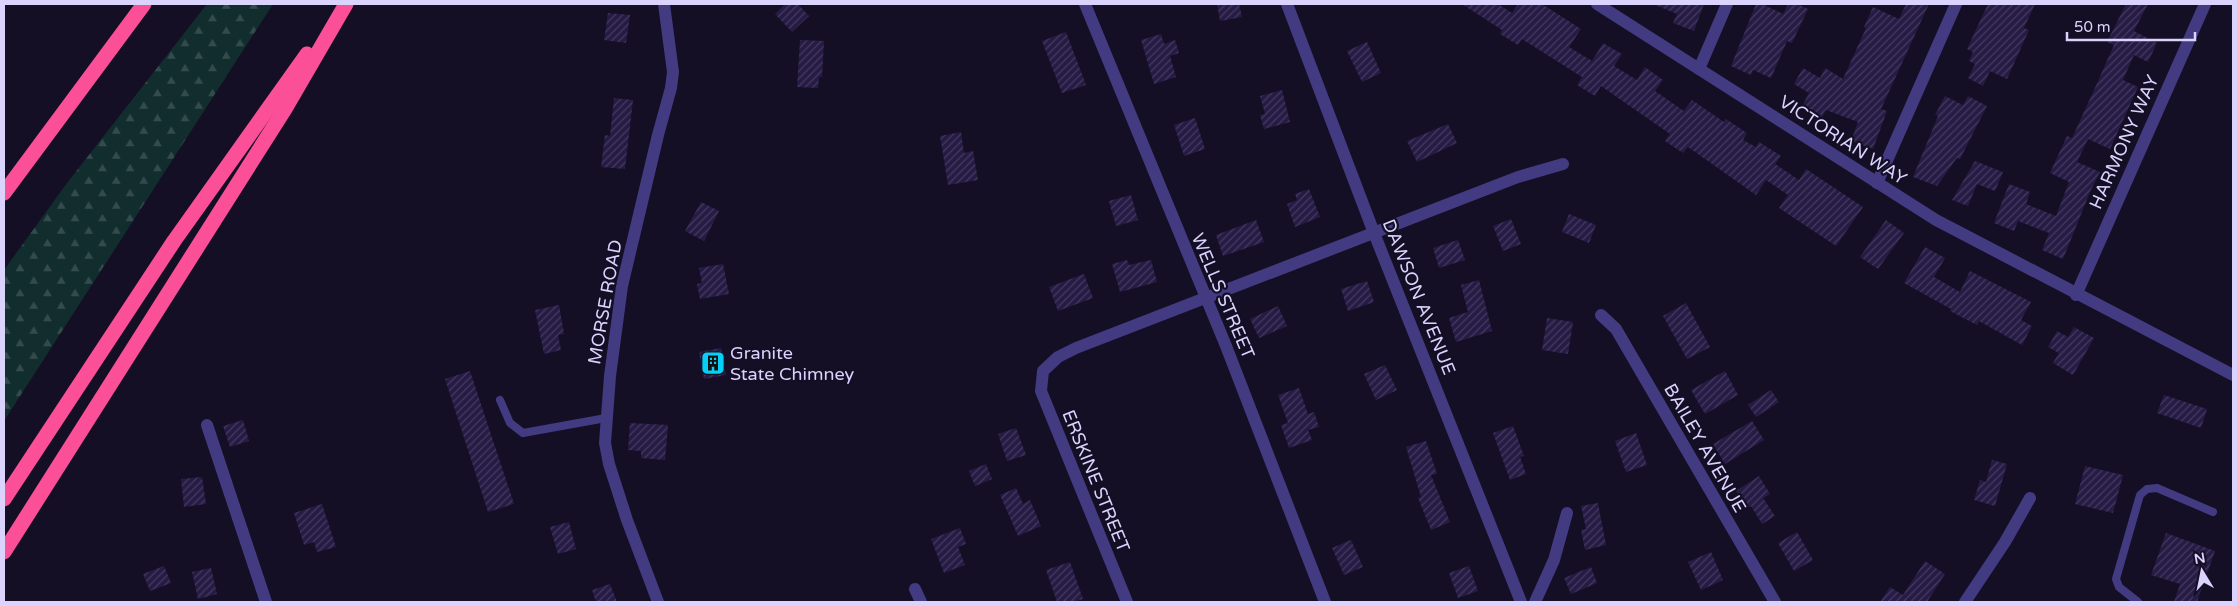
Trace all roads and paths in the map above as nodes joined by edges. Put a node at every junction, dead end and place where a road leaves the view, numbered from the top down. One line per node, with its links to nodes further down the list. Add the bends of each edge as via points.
1 (144, 4): 13 (highway)
2 (344, 4): 23 (highway, via 174,241); 26 (highway, via 285,109)
3 (664, 4): 20 (street, MORSE ROAD, via 673,72 672,88 622,286)
4 (1085, 4): 16 (street, WELLS STREET)
5 (1287, 4): 14 (street, DAWSON AVENUE)
6 (1597, 4): 10 (street, VICTORIAN WAY)
7 (1727, 4): 10 (street)
8 (1956, 4): 12 (street)
9 (2205, 4): 15 (street, HARMONY WAY)
10 (1700, 69): 12 (street, VICTORIAN WAY)
11 (1563, 164): 14 (street, via 1518,177)
12 (1877, 183): 15 (street, VICTORIAN WAY, via 1968,238)
13 (4, 193)
14 (1374, 233): 16 (street); 33 (street, DAWSON AVENUE)
15 (2076, 294): 18 (street, VICTORIAN WAY)
16 (1205, 299): 31 (street, ERSKINE STREET, via 1076,348 1058,357 1043,371 1041,391); 32 (street, WELLS STREET)
17 (1601, 315): 35 (street, BAILEY AVENUE, via 1616,329)
18 (2233, 376)
19 (500, 400): 20 (lane, via 510,424 523,433)
20 (606, 418): 29 (street, MORSE ROAD, via 605,443 609,464)
21 (207, 425): 28 (street)
22 (2030, 498): 36 (street)
23 (4, 499)
24 (2213, 512): 37 (lane, via 2157,488 2147,489 2140,495 2116,579 2119,587)
25 (1567, 513): 34 (street, via 1554,560)
26 (4, 552)
27 (915, 589): 30 (street)
28 (266, 602)
29 (658, 602)
30 (922, 602)
31 (1126, 602)
32 (1325, 602)
33 (1521, 602)
34 (1535, 602)
35 (1775, 602)
36 (1964, 602)
37 (2138, 602)

